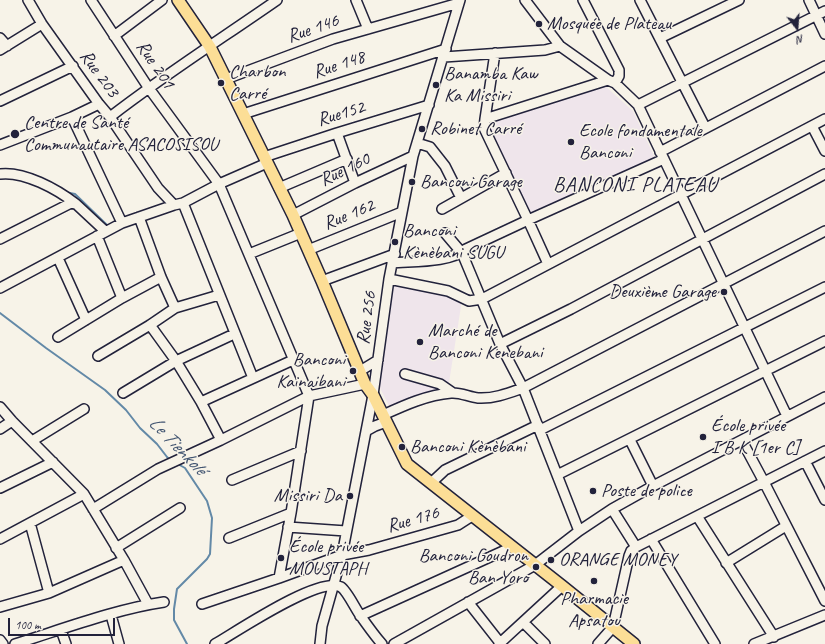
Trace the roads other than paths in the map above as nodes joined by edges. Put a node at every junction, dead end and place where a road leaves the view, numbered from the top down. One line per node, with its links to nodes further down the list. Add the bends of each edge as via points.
1 (28, 0): 15 (street, Rue 203)
2 (91, 0): 18 (street, Rue 201)
3 (162, 0): 18 (street)
4 (178, 0): 22 (main road)
5 (277, 0): 22 (street)
6 (356, 0): 16 (street)
7 (525, 0): 21 (street)
8 (583, 0): 29 (street, via 619,70 619,76)
9 (640, 0): 20 (street)
10 (739, 0): 20 (street)
11 (809, 0): 14 (street)
12 (459, 2): 16 (street, Rue 146); 24 (street, Rue 256)
13 (825, 11): 14 (street)
14 (816, 16): 17 (street); 30 (street)
15 (42, 24): 23 (street); 26 (street, Rue 203)
16 (368, 29): 28 (street, Rue 146, via 333,39)
17 (825, 34)
18 (114, 36): 31 (street, Rue 201)
19 (0, 38): 23 (street)
20 (660, 38): 30 (street)
21 (560, 46): 25 (street, Rue 148, via 545,50); 29 (street)
22 (210, 47): 28 (main road); 31 (street)
23 (3, 48)
24 (445, 53): 25 (street, Rue 148); 34 (street, Rue 256); 36 (street, Rue 148)
25 (495, 53): 39 (street)
26 (73, 66): 32 (street); 33 (street, Rue 203)
27 (825, 66): 42 (street)
28 (226, 79): 36 (main road)
29 (612, 81): 35 (street); 39 (street)
30 (682, 83): 35 (street); 42 (street)
31 (148, 88): 38 (street); 55 (street, Rue 201)
32 (0, 101)
33 (99, 104): 37 (street); 38 (street, Rue 203)
34 (429, 105): 43 (street, Rue152); 44 (street, Rue 256)
35 (638, 106): 48 (street)
36 (243, 114): 50 (main road)
37 (72, 116): 45 (street); 66 (street)
38 (110, 117): 60 (street, Rue 203, via 158,188)
39 (485, 119): 51 (street, via 484,128)
40 (825, 119): 41 (street)
41 (812, 126): 46 (street); 57 (street)
42 (705, 127): 48 (street)
43 (337, 133): 49 (street); 50 (street, Rue152)
44 (417, 142): 47 (street, Rue 256); 58 (street, via 430,147 445,166)
45 (0, 145)
46 (825, 151)
47 (413, 156): 54 (street, Rue 160); 62 (street, Rue 256)
48 (662, 156): 57 (street); 65 (street)
49 (347, 159): 54 (street); 56 (street)
50 (265, 160): 55 (street, Rue152); 56 (main road)
51 (506, 173): 58 (street); 65 (street)
52 (0, 174): 59 (street, via 9,173 40,183 64,194)
53 (825, 174): 72 (street)
54 (355, 183): 63 (street, Rue 160)
55 (219, 184): 60 (street, Rue152); 75 (street, Rue 201)
56 (279, 188): 63 (main road)
57 (681, 195): 72 (street); 79 (street)
58 (461, 198): 61 (street)
59 (76, 204): 70 (street); 71 (street, via 67,204)
60 (178, 204): 64 (street, Rue152); 86 (street)
61 (442, 209)
62 (402, 212): 73 (street, Rue 162); 76 (street, Rue 256)
63 (293, 215): 68 (main road)
64 (139, 217): 66 (street, Rue152); 80 (street)
65 (528, 220): 74 (street); 79 (street)
66 (122, 223): 70 (street, Rue152)
67 (825, 231): 83 (street)
68 (301, 233): 73 (main road); 75 (street)
69 (446, 233): 74 (street)
70 (101, 234): 77 (street, Rue152); 87 (street)
71 (0, 239)
72 (702, 240): 83 (street); 96 (street)
73 (308, 250): 82 (main road)
74 (462, 253): 78 (street, via 440,259); 88 (street)
75 (249, 254): 98 (street, Rue 201)
76 (394, 254): 78 (street, Rue 256); 82 (street)
77 (58, 258): 85 (street, Rue152); 90 (street)
78 (392, 263): 81 (street, Rue 256)
79 (548, 264): 88 (street)
80 (161, 277): 87 (street); 89 (street)
81 (389, 279): 88 (street, via 448,291 469,301); 99 (street, Rue 256)
82 (322, 281): 101 (main road)
83 (723, 284): 92 (street); 106 (street)
84 (825, 287): 92 (street)
85 (0, 288)
86 (219, 295): 89 (street); 93 (street)
87 (122, 298): 90 (street)
88 (482, 299): 96 (street)
89 (175, 308): 91 (street)
90 (86, 320): 94 (street)
91 (150, 325): 97 (street); 100 (street)
92 (744, 328): 102 (street); 118 (street)
93 (234, 334): 100 (street); 104 (street)
94 (58, 337)
95 (825, 341): 102 (street)
96 (500, 344): 106 (street)
97 (98, 356)
98 (293, 360): 104 (street); 110 (street, Rue 201)
99 (378, 360): 101 (street); 109 (street, Rue 256)
100 (176, 361): 108 (street); 112 (street)
101 (360, 371): 105 (main road)
102 (765, 371): 115 (street); 122 (street)
103 (405, 374): 107 (street, via 440,384)
104 (253, 378): 112 (street)
105 (365, 384): 109 (main road); 110 (street)
106 (524, 388): 107 (street, via 489,399); 118 (street)
107 (453, 392): 116 (street, via 406,404)
108 (123, 393)
109 (373, 395): 116 (main road); 120 (street, Rue 256)
110 (309, 396): 121 (street); 125 (street)
111 (825, 397): 115 (street)
112 (201, 402): 121 (street)
113 (0, 407): 117 (street)
114 (84, 409): 123 (street)
115 (787, 416): 124 (street)
116 (385, 418): 120 (street); 132 (main road, via 407,464)
117 (12, 421): 119 (street); 123 (street)
118 (539, 428): 129 (street); 132 (street, via 445,470)
119 (0, 429)
120 (366, 431): 146 (street, Rue 256)
121 (221, 440): 138 (street, via 158,469)
122 (630, 440): 129 (street); 133 (street)
123 (32, 441): 128 (street)
124 (742, 441): 131 (street); 133 (street)
125 (300, 451): 130 (street); 140 (street)
126 (825, 451): 127 (street)
127 (805, 461): 131 (street); 136 (street)
128 (53, 462): 134 (street); 135 (street)
129 (557, 475): 147 (street)
130 (232, 480)
131 (764, 482): 142 (street); 144 (street)
132 (432, 483): 141 (main road)
133 (653, 486): 139 (street)
134 (0, 488)
135 (84, 494): 138 (street); 143 (street)
136 (825, 500)
137 (180, 508): 152 (street)
138 (93, 509): 152 (street)
139 (612, 510): 147 (street); 151 (street)
140 (290, 513): 145 (street); 148 (street)
141 (472, 516): 153 (main road); 154 (street, Rue 176, via 458,525)
142 (697, 516): 150 (street); 156 (street)
143 (30, 523): 149 (street); 161 (street)
144 (786, 526): 156 (street); 162 (street)
145 (288, 527): 146 (street); 158 (street)
146 (346, 531): 154 (street, Rue 256)
147 (579, 531): 157 (street)
148 (229, 538)
149 (0, 539)
150 (651, 539): 151 (street); 188 (street)
151 (636, 547): 172 (street, via 629,556)
152 (116, 548): 155 (street)
153 (512, 548): 157 (main road); 170 (street)
154 (342, 555): 158 (street, Rue 176); 159 (street, Rue 256)
155 (124, 560): 161 (street); 165 (street)
156 (726, 563): 174 (street)
157 (535, 565): 160 (main road); 164 (street)
158 (279, 578): 166 (street, Rue 176)
159 (334, 585): 170 (street, via 342,588); 180 (street, via 307,592); 181 (street, Rue 256, via 322,626)
160 (562, 586): 171 (street); 172 (main road)
161 (49, 593): 167 (street)
162 (825, 601)
163 (164, 602): 165 (street)
164 (468, 602): 183 (street); 184 (street)
165 (148, 604): 168 (street)
166 (202, 604)
167 (0, 607)
168 (111, 615): 173 (street); 179 (street)
169 (825, 615): 174 (street)
170 (360, 616): 182 (street)
171 (523, 622): 184 (street); 185 (street)
172 (613, 627): 186 (street); 187 (main road)
173 (61, 630): 177 (street); 178 (street)
174 (774, 637): 189 (street)
175 (0, 640): 176 (street)
176 (3, 644)
177 (15, 644)
178 (66, 644)
179 (119, 644)
180 (215, 644)
181 (320, 644)
182 (382, 644)
183 (394, 644)
184 (500, 644)
185 (546, 644)
186 (598, 644)
187 (634, 644)
188 (715, 644)
189 (754, 644)

